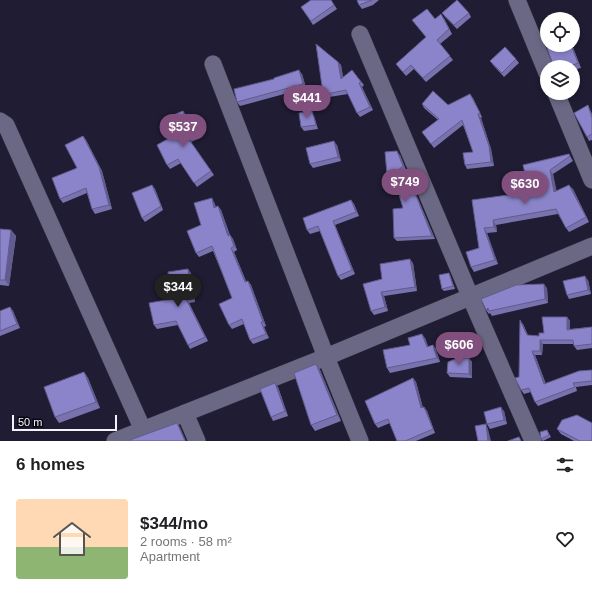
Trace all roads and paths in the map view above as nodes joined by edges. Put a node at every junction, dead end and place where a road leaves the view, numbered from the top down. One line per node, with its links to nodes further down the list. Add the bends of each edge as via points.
1 (516, 0): 3 (street)
2 (360, 34): 9 (street)
3 (542, 60)
4 (213, 64): 10 (street)
5 (559, 100): 7 (street)
6 (0, 121): 12 (street, via 6,125)
7 (592, 180)
8 (592, 246): 9 (street)
9 (470, 296): 10 (street); 16 (street)
10 (326, 357): 11 (street); 15 (street)
11 (185, 413): 12 (street); 14 (street)
12 (143, 430): 13 (street)
13 (115, 441)
14 (197, 441)
15 (360, 441)
16 (533, 441)

